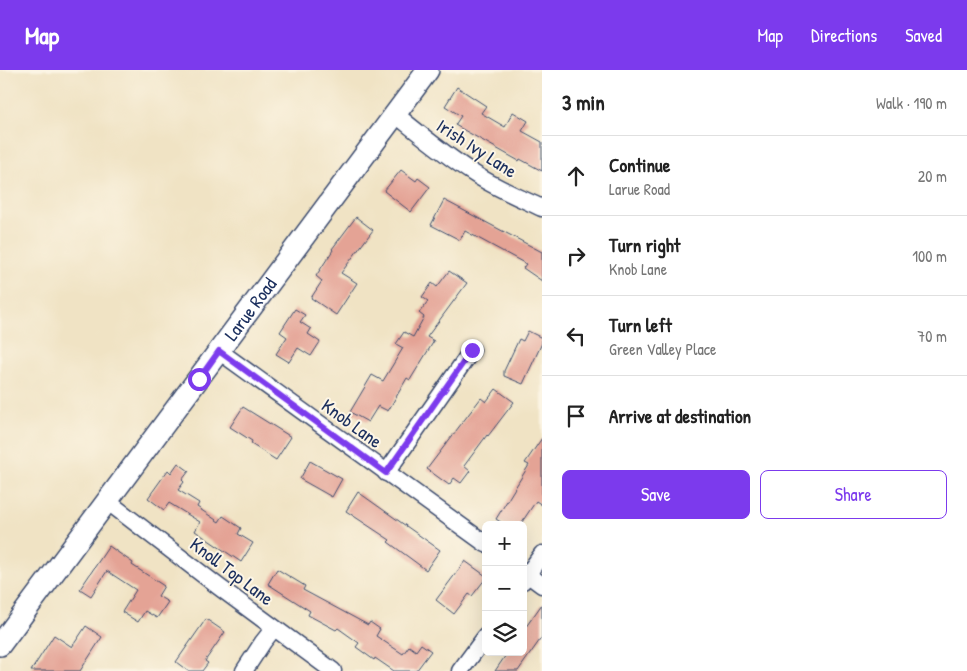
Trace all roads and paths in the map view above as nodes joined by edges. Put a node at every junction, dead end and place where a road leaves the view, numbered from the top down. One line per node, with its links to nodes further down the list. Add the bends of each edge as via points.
1 (428, 70): 2 (street, Larue Road)
2 (395, 114): 3 (street, Irish Ivy Lane, via 474,174); 5 (street, Larue Road)
3 (542, 208)
4 (472, 350): 6 (street)
5 (219, 351): 6 (street, Knob Lane); 7 (street, Larue Road)
6 (386, 473): 8 (street, Knob Lane)
7 (107, 501): 13 (street, Knoll Top Lane); 15 (street, Larue Road)
8 (482, 541)
9 (542, 554): 10 (street)
10 (527, 573)
11 (527, 577): 12 (street)
12 (542, 585)
13 (274, 628): 16 (street); 17 (street, Knoll Top Lane)
14 (482, 641): 18 (street)
15 (0, 645)
16 (244, 671)
17 (333, 671)
18 (460, 671)

